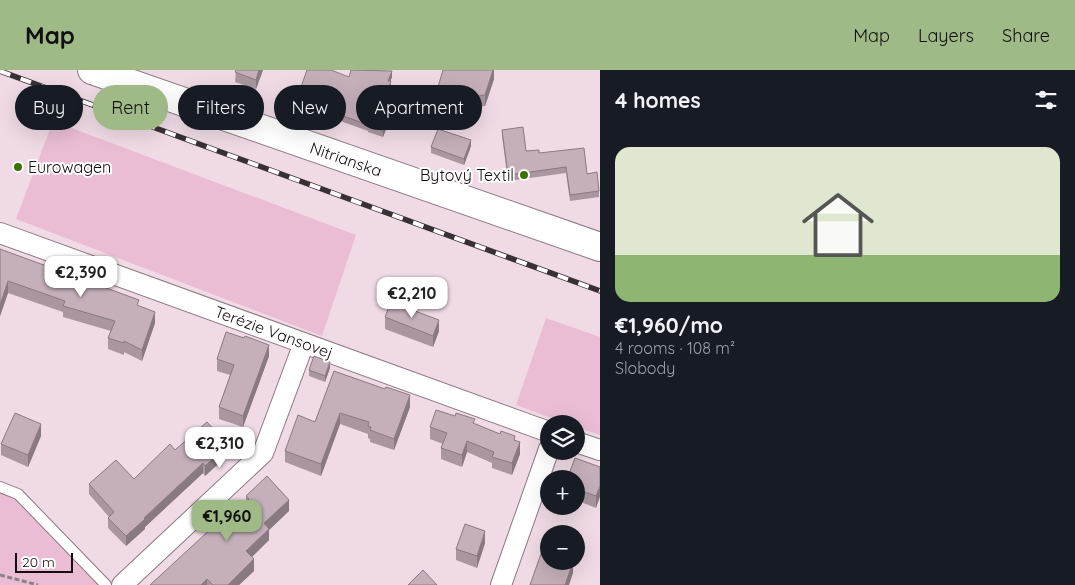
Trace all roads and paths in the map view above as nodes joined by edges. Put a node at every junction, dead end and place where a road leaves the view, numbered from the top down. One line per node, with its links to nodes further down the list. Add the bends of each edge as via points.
1 (92, 70): 3 (main road, Nitrianska)
2 (0, 233): 4 (street, Terézie Vansovej)
3 (600, 247)
4 (304, 343): 5 (street, Terézie Vansovej); 13 (street, via 263,453)
5 (540, 429)
6 (585, 445): 7 (street)
7 (600, 450)
8 (545, 460): 14 (street)
9 (0, 487): 12 (lane, via 18,494)
10 (0, 575): 11 (path)
11 (38, 585)
12 (106, 585)
13 (122, 585)
14 (500, 585)

